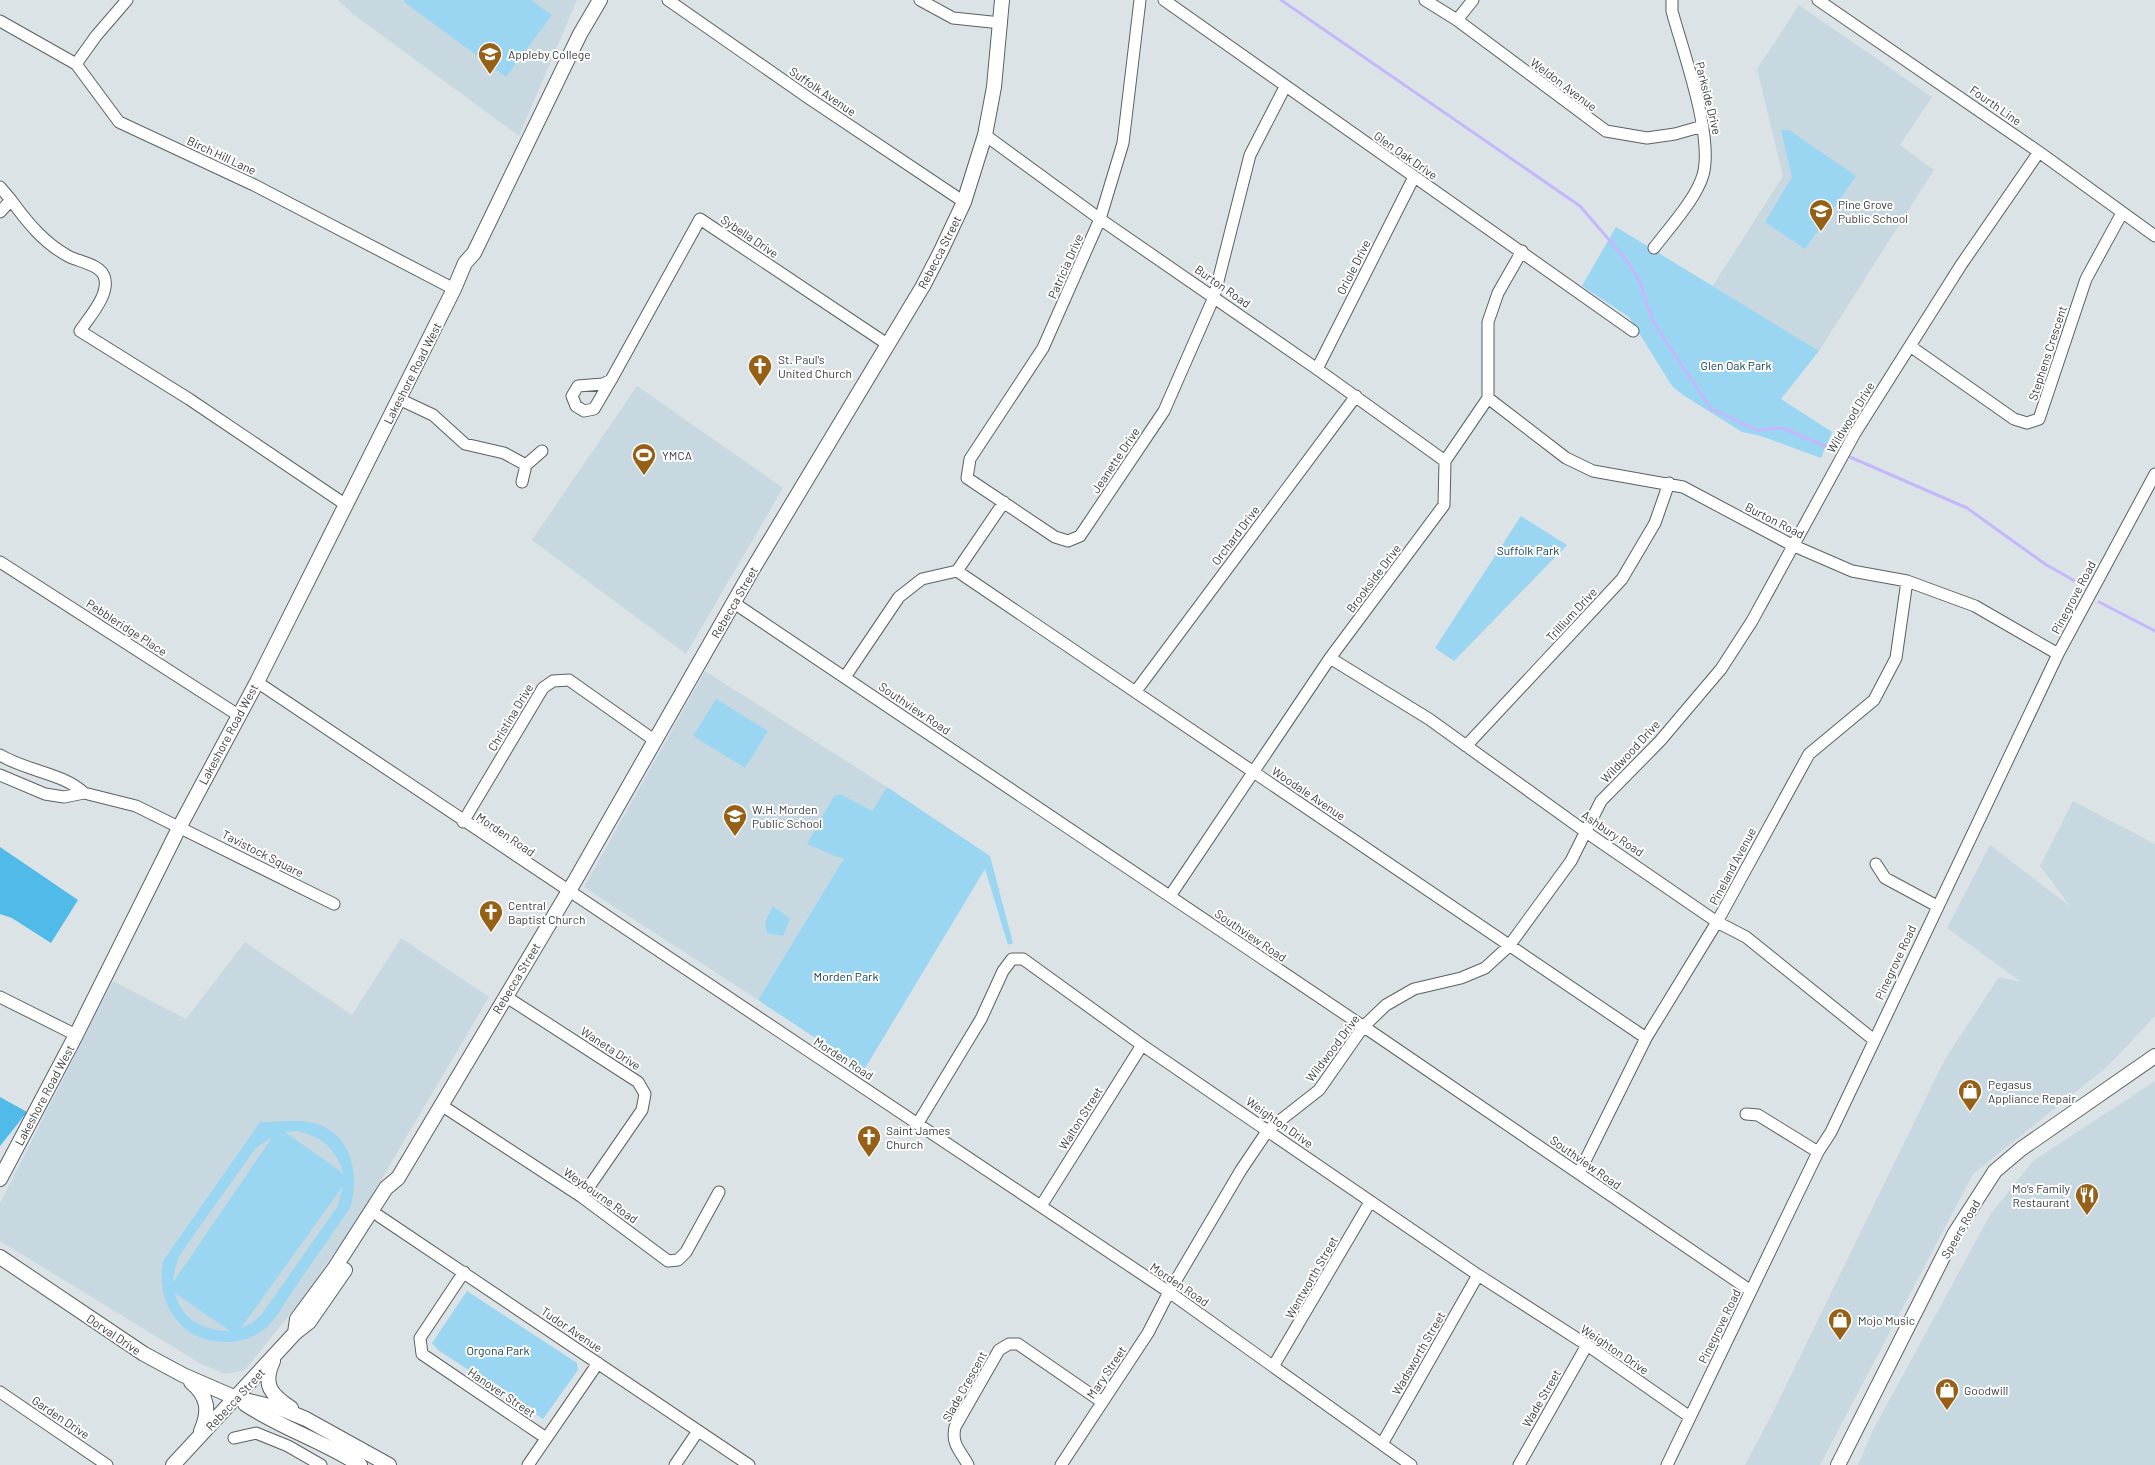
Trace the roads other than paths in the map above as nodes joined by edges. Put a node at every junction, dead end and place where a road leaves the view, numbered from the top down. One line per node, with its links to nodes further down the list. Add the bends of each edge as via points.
1 (127, 0): 15 (street)
2 (600, 0): 30 (main road, Lakeshore Road West)
3 (668, 0): 23 (street, Suffolk Avenue)
4 (920, 0): 14 (street, via 953,18)
5 (1002, 0): 14 (main road, Rebecca Street)
6 (1140, 0): 26 (street, Patricia Drive, via 1123,143)
7 (1164, 0): 16 (street, Glen Oak Drive)
8 (1425, 0): 12 (street, Weldon Avenue)
9 (1473, 0): 12 (street)
10 (1672, 0): 17 (street, Parkside Drive, via 1672,11)
11 (1818, 0): 19 (street, Fourth Line)
12 (1457, 20): 17 (street, Weldon Avenue, via 1606,131 1647,138)
13 (0, 21): 15 (street, Birch Hill Lane)
14 (1001, 23): 18 (main road, Rebecca Street)
15 (76, 64): 30 (street, Birch Hill Lane, via 119,122 254,185)
16 (1285, 87): 20 (street, Glen Oak Drive); 31 (street, Jeanette Drive, via 1250,156)
17 (1703, 126): 28 (street, Parkside Drive, via 1707,151 1703,176)
18 (985, 135): 23 (main road, Rebecca Street); 26 (street, Burton Road)
19 (2039, 152): 25 (street, Fourth Line); 34 (street, Wildwood Drive)
20 (1414, 177): 29 (street, Glen Oak Drive); 35 (street, Oriole Drive)
21 (0, 187): 22 (street)
22 (11, 200): 24 (street); 47 (street, via 48,243 74,260 100,269 104,276 105,291 80,331 189,399)
23 (964, 202): 33 (main road, Rebecca Street, via 922,286)
24 (0, 212)
25 (2122, 213): 27 (street, Fourth Line); 34 (street, Stephens Crescent, via 2086,279 2039,419 2027,423 2014,419)
26 (1100, 219): 31 (street, Burton Road); 46 (street, Patricia Drive, via 1043,348 970,460 967,478)
27 (2155, 236)
28 (1654, 248)
29 (1522, 251): 32 (street, Glen Oak Drive, via 1569,288); 38 (street, via 1498,293 1488,322)
30 (454, 288): 39 (main road, Lakeshore Road West)
31 (1214, 297): 35 (street, Burton Road); 46 (street, Jeanette Drive, via 1164,412 1080,536 1068,541 1055,538)
32 (1633, 331)
33 (887, 344): 36 (street, Sybella Drive, via 700,219); 52 (main road, Rebecca Street)
34 (1910, 346): 48 (street, Wildwood Drive, via 1855,433)
35 (1318, 369): 37 (street, Burton Road)
36 (611, 380)
37 (1356, 396): 41 (street, Burton Road); 57 (street, Orchard Drive)
38 (1488, 398): 41 (street); 45 (street, Burton Road, via 1566,458 1593,471)
39 (399, 399): 42 (street, via 433,415 465,444 504,453); 47 (main road, Lakeshore Road West)
40 (542, 451): 42 (street)
41 (1445, 461): 54 (street, Brookside Drive, via 1444,505)
42 (526, 465): 44 (street)
43 (2155, 474): 53 (street, Pinegrove Road)
44 (522, 482)
45 (1669, 483): 48 (street, Burton Road); 60 (street, Trillium Drive, via 1655,522 1622,579)
46 (1004, 502): 50 (street)
47 (346, 505): 56 (main road, Lakeshore Road West)
48 (1792, 545): 51 (street, Burton Road, via 1852,571); 68 (street, Wildwood Drive, via 1752,621 1721,668 1660,741 1601,801)
49 (0, 562): 58 (street, Pebbleridge Place)
50 (957, 571): 55 (street, via 922,580 899,597); 57 (street, Woodale Avenue)
51 (1907, 582): 53 (street, Burton Road, via 1975,606); 74 (street, Pineland Avenue, via 1896,658 1874,700 1809,754)
52 (734, 603): 55 (street, Southview Road); 59 (main road, Rebecca Street)
53 (2058, 654): 73 (street, Pinegrove Road)
54 (1330, 658): 60 (street, Ashbury Road, via 1429,719); 63 (street, Brookside Drive)
55 (846, 677): 71 (street, Southview Road)
56 (256, 682): 58 (main road, Lakeshore Road West); 66 (street, Morden Road, via 375,759)
57 (1136, 691): 63 (street, Woodale Avenue)
58 (238, 715): 67 (main road, Lakeshore Road West)
59 (654, 740): 66 (street, Christina Drive, via 569,680 553,681 543,688); 70 (main road, Rebecca Street)
60 (1466, 746): 68 (street, Ashbury Road)
61 (0, 755): 62 (street)
62 (14, 764): 64 (street); 65 (street, via 76,785)
63 (1253, 771): 71 (street, Brookside Drive); 75 (street, Woodale Avenue)
64 (4, 776): 65 (street, via 45,794 64,797)
65 (84, 793): 67 (street, Tavistock Square, via 136,806)
66 (463, 822): 70 (street, Morden Road)
67 (180, 826): 72 (street, Tavistock Square); 79 (main road, Lakeshore Road West)
68 (1586, 832): 74 (street, Ashbury Road); 75 (street, Wildwood Drive, via 1571,861)
69 (1876, 864): 73 (street, via 1885,878)
70 (568, 892): 76 (main road, Rebecca Street); 86 (street, Morden Road)
71 (1170, 896): 78 (street, Southview Road)
72 (334, 904)
73 (1937, 906): 81 (street, Pinegrove Road)
74 (1718, 922): 80 (street, Pineland Avenue); 81 (street, Ashbury Road, via 1746,937)
75 (1509, 946): 78 (street, Wildwood Drive, via 1485,968 1461,978 1414,989 1386,1005); 80 (street, Woodale Avenue)
76 (504, 996): 84 (main road, Rebecca Street); 93 (street, Waneta Drive, via 638,1082 645,1094 642,1110)
77 (0, 998): 79 (street)
78 (1363, 1027): 87 (street, Wildwood Drive, via 1318,1090); 89 (street, Southview Road)
79 (76, 1035): 91 (main road, Lakeshore Road West)
80 (1646, 1038): 89 (street, Pineland Avenue)
81 (1874, 1040): 88 (street, Pinegrove Road, via 1831,1132)
82 (1142, 1045): 86 (street, Weighton Drive, via 1023,959 1012,959 981,1019); 87 (street, Weighton Drive); 95 (street, Walton Street)
83 (2155, 1056): 131 (main road, Speers Road, via 2021,1149 1995,1171 1955,1233)
84 (441, 1105): 90 (main road, Rebecca Street); 93 (street, Weybourne Road)
85 (1746, 1114): 88 (street, via 1758,1115)
86 (918, 1123): 95 (street, Morden Road)
87 (1268, 1130): 94 (street, Weighton Drive); 101 (street, Wildwood Drive)
88 (1818, 1152): 100 (street, Pinegrove Road)
89 (1579, 1173): 100 (street, Southview Road)
90 (397, 1178): 96 (main road, Rebecca Street, via 394,1192); 102 (main road, Rebecca Street, via 386,1188 297,1320)
91 (0, 1179)
92 (719, 1192): 93 (street, Weybourne Road, via 686,1252 678,1260 668,1261)
93 (582, 1197)
94 (1370, 1202): 99 (street, Weighton Drive); 106 (street, Wentworth Street)
95 (1041, 1206): 101 (street, Morden Road)
96 (379, 1216): 98 (street, Tudor Avenue); 102 (main road, Rebecca Street, via 322,1305)
97 (0, 1257): 107 (main road, Dorval Drive, via 144,1354)
98 (464, 1272): 105 (street, Tudor Avenue); 115 (street, Hanover Street, via 420,1338 422,1354)
99 (1478, 1275): 103 (street, Weighton Drive); 117 (street, Wadsworth Street)
100 (1751, 1291): 111 (street, Pinegrove Road)
101 (1169, 1292): 106 (street, Morden Road); 110 (street, Mary Street, via 1148,1333)
102 (295, 1333): 104 (main road, Rebecca Street)
103 (1587, 1345): 111 (street, Weighton Drive); 129 (street, Wade Street)
104 (278, 1352): 109 (main road, Rebecca Street); 112 (main road, via 269,1375 271,1392)
105 (598, 1363): 113 (street, Tudor Avenue); 115 (street)
106 (1274, 1366): 117 (street, Morden Road)
107 (183, 1375): 109 (main road, Dorval Drive); 116 (main road, via 198,1388 208,1405)
108 (0, 1392): 118 (street, Garden Drive)
109 (236, 1398): 112 (main road, Dorval Drive, via 282,1409); 116 (main road, Rebecca Street); 121 (main road, Dorval Drive, via 264,1417 320,1442)
110 (1102, 1402): 126 (street, Slade Crescent, via 1018,1344 1009,1344 999,1350 955,1427 955,1447); 127 (street, Mary Street)
111 (1690, 1417): 130 (street, Pinegrove Road)
112 (306, 1419): 122 (main road, Dorval Drive)
113 (698, 1431): 124 (street); 125 (street, Tudor Avenue)
114 (234, 1438): 120 (street, via 256,1433)
115 (546, 1438): 123 (street)
116 (197, 1440): 119 (main road, Rebecca Street)
117 (1382, 1444): 128 (street, Morden Road)
118 (107, 1465)
119 (173, 1465)
120 (321, 1465)
121 (360, 1465)
122 (389, 1465)
123 (528, 1465)
124 (675, 1465)
125 (749, 1465)
126 (968, 1465)
127 (1061, 1465)
128 (1411, 1465)
129 (1519, 1465)
130 (1666, 1465)
131 (1838, 1465)

